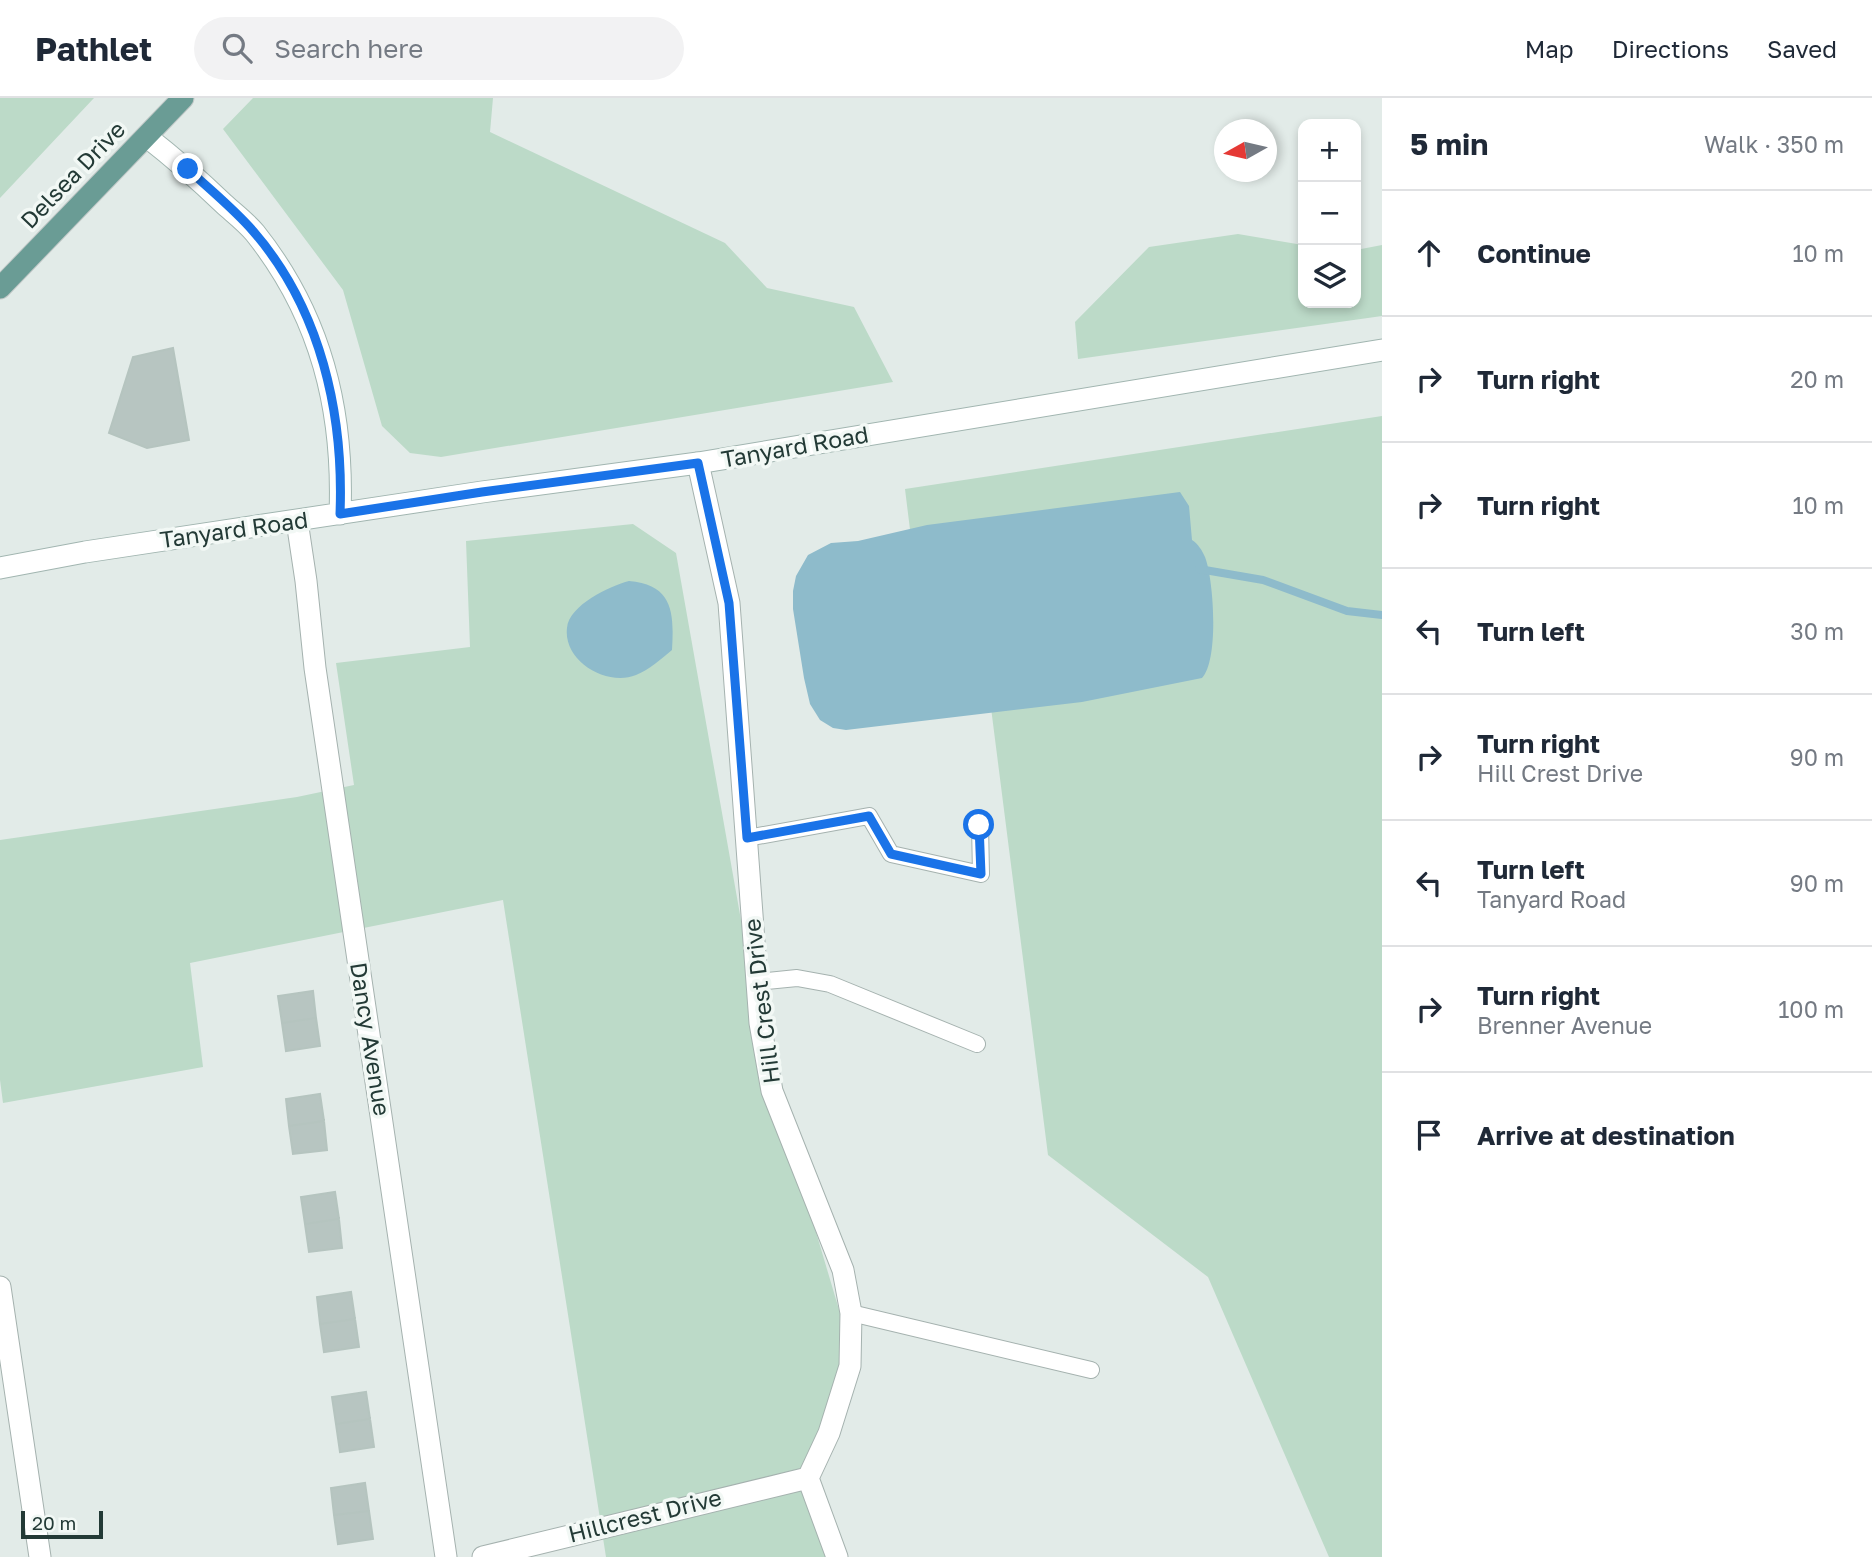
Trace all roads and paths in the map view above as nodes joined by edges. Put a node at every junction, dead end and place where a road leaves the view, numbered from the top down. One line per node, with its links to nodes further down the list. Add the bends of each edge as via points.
1 (183, 98): 2 (main road, Delsea Drive)
2 (147, 137): 3 (main road, Delsea Drive); 6 (street, via 253,231 286,275 306,313 324,363 340,448)
3 (0, 288)
4 (1382, 350): 5 (street, Tanyard Road)
5 (698, 463): 6 (street, Tanyard Road); 10 (street, Hill Crest Drive, via 729,603)
6 (340, 514): 7 (street, Tanyard Road)
7 (297, 521): 8 (street, Tanyard Road); 19 (street, Dancy Avenue)
8 (0, 568)
9 (979, 825): 10 (lane, via 981,874 891,854 869,816)
10 (747, 838): 11 (street, Hill Crest Drive)
11 (757, 982): 12 (lane, via 797,978 830,984); 14 (street, Hill Crest Drive, via 772,1091 843,1270)
12 (977, 1044)
13 (0, 1287): 18 (street)
14 (851, 1313): 15 (lane); 16 (street, Hill Crest Drive, via 850,1366 829,1433)
15 (1091, 1370)
16 (808, 1478): 17 (street); 20 (street, Hillcrest Drive)
17 (841, 1556)
18 (40, 1557)
19 (446, 1557)
20 (483, 1557)

